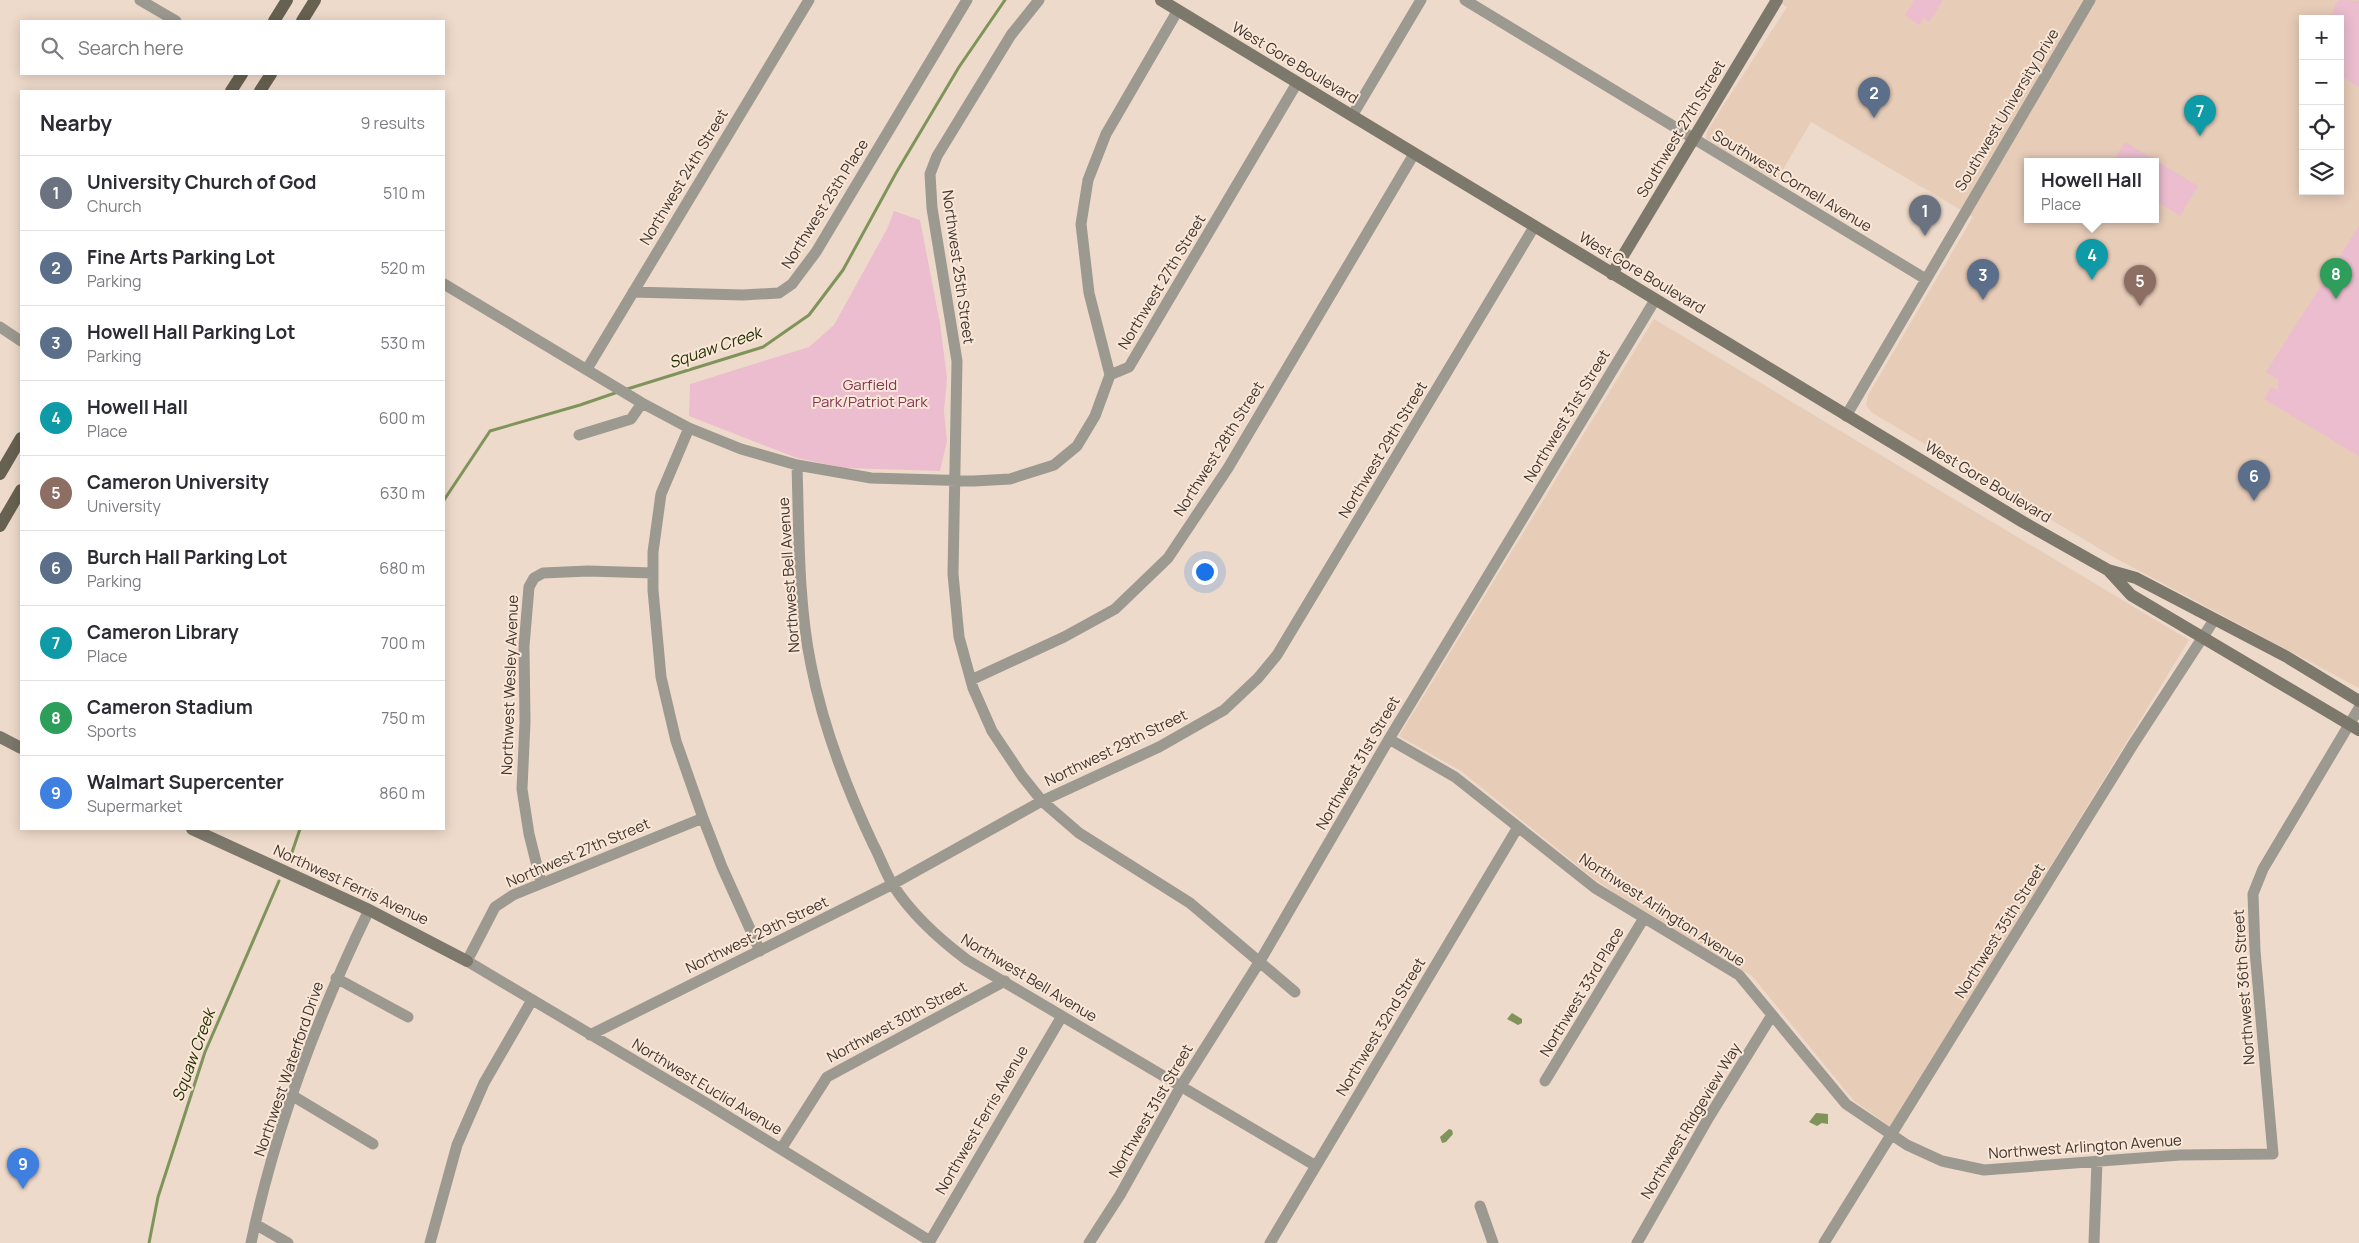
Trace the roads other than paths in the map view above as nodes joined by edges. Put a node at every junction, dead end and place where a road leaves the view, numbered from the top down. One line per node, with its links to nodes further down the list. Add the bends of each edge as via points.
1 (140, 0): 13 (street)
2 (287, 0): 14 (main road)
3 (315, 0): 15 (main road)
4 (809, 0): 28 (street, Northwest 24th Street)
5 (967, 0): 28 (street, Northwest 25th Place, via 816,252 792,284 778,293 743,295)
6 (1040, 0): 41 (street, Northwest 25th Street, via 1001,50 937,156 930,174 932,208 957,361)
7 (1161, 0): 12 (main road, West Gore Boulevard)
8 (1422, 0): 21 (street)
9 (1465, 0): 22 (street, Southwest Cornell Avenue)
10 (2090, 0): 26 (street, Southwest University Drive)
11 (1772, 2): 22 (main road, Southwest 27th Street)
12 (1178, 10): 18 (main road, West Gore Boulevard); 33 (street, via 1106,134 1088,180 1081,224 1089,293)
13 (174, 20)
14 (275, 20)
15 (303, 20)
16 (241, 75): 19 (main road)
17 (269, 75): 20 (main road)
18 (1297, 83): 21 (main road, West Gore Boulevard); 33 (street, Northwest 27th Street, via 1129,367)
19 (232, 90)
20 (261, 90)
21 (1352, 116): 23 (main road, West Gore Boulevard)
22 (1693, 139): 25 (main road, Southwest 27th Street); 26 (street, Southwest Cornell Avenue)
23 (1414, 154): 24 (main road, West Gore Boulevard); 48 (street, Northwest 28th Street, via 1228,468 1168,558 1115,609 1064,637)
24 (1534, 227): 25 (main road, West Gore Boulevard); 55 (street, Northwest 29th Street, via 1268,666 1224,710 1159,746)
25 (1612, 274): 29 (main road, West Gore Boulevard)
26 (1924, 278): 35 (street, Southwest University Drive)
27 (445, 285): 32 (street)
28 (633, 292): 32 (street, Northwest 24th Street)
29 (1654, 300): 35 (main road, West Gore Boulevard); 53 (street, Northwest 31st Street)
30 (0, 327): 31 (street)
31 (20, 340)
32 (587, 370): 34 (street)
33 (1110, 375): 41 (street, via 1096,416 1082,439 1054,465 1010,479)
34 (638, 401): 36 (street); 37 (street, via 631,419)
35 (1846, 416): 44 (main road, West Gore Boulevard)
36 (689, 428): 39 (street); 45 (street, via 661,494)
37 (579, 435)
38 (20, 440): 40 (main road)
39 (797, 465): 41 (street, via 871,478); 60 (street, Northwest Bell Avenue, via 800,574 810,664 828,734 862,822)
40 (0, 474)
41 (956, 480): 48 (street, via 952,574 959,637)
42 (20, 492): 43 (main road)
43 (0, 526)
44 (2108, 570): 46 (main road, West Gore Boulevard, via 2136,578); 47 (main road, West Gore Boulevard, via 2131,594)
45 (653, 573): 56 (street, via 661,677 676,741); 59 (street, Northwest Wesley Avenue, via 543,573 534,578 529,587 524,646 522,788)
46 (2214, 620): 47 (street, Northwest 35th Street); 49 (main road, West Gore Boulevard, via 2287,657)
47 (2204, 636): 51 (main road, West Gore Boulevard); 77 (street, Northwest 35th Street)
48 (971, 680): 55 (street, via 992,731)
49 (2359, 701)
50 (2359, 708): 51 (street, Northwest 36th Street)
51 (2354, 727): 80 (street, Northwest 36th Street, via 2263,869 2253,894)
52 (0, 737): 54 (main road)
53 (1389, 739): 57 (street, Northwest Arlington Avenue, via 1454,777); 65 (street, Northwest 31st Street)
54 (20, 747)
55 (1042, 801): 60 (street, Northwest 29th Street); 65 (street, via 1079,833 1190,903)
56 (704, 818): 59 (street, Northwest 27th Street); 63 (street)
57 (1518, 826): 62 (street, Northwest Arlington Avenue, via 1595,888); 82 (street, Northwest 32nd Street)
58 (194, 830): 61 (main road, Northwest Ferris Avenue)
59 (541, 882): 64 (street, Northwest 27th Street, via 513,895 496,908)
60 (893, 884): 63 (street, Northwest 29th Street); 67 (street, Northwest Bell Avenue, via 942,942)
61 (369, 910): 64 (main road, Northwest Ferris Avenue); 66 (street, Northwest Waterford Drive)
62 (1644, 918): 70 (street, Northwest Arlington Avenue, via 1738,975); 74 (street, Northwest 33rd Place)
63 (760, 951): 73 (street, Northwest 29th Street)
64 (467, 961): 69 (street, Northwest Euclid Avenue)
65 (1260, 961): 68 (street); 75 (street, Northwest 31st Street)
66 (336, 978): 72 (street); 76 (street, Northwest Waterford Drive)
67 (1005, 981): 71 (street, Northwest Bell Avenue); 79 (street, Northwest 30th Street, via 826,1077)
68 (1295, 992)
69 (532, 1000): 73 (street, Northwest Euclid Avenue); 88 (street, via 484,1083 457,1145)
70 (1772, 1015): 77 (street, Northwest Arlington Avenue, via 1846,1104); 92 (street, Northwest Ridgeview Way)
71 (1062, 1016): 75 (street, Northwest Bell Avenue); 85 (street, Northwest Ferris Avenue)
72 (408, 1017)
73 (590, 1034): 79 (street, Northwest Euclid Avenue)
74 (1545, 1081)
75 (1181, 1086): 82 (street, Northwest Bell Avenue); 89 (street, Northwest 31st Street)
76 (293, 1096): 78 (street); 84 (street, Northwest Waterford Drive)
77 (1891, 1135): 81 (street, Northwest Arlington Avenue, via 1907,1146 1942,1161 1984,1170); 93 (street, Northwest 35th Street)
78 (374, 1144)
79 (780, 1149): 85 (street, Northwest Euclid Avenue)
80 (2273, 1154): 81 (street, Northwest Arlington Avenue)
81 (2097, 1162): 94 (street)
82 (1316, 1166): 90 (street, Northwest 32nd Street)
83 (1480, 1206): 91 (street)
84 (255, 1224): 86 (street, Northwest Waterford Drive); 87 (street)
85 (930, 1241)
86 (251, 1243)
87 (288, 1243)
88 (430, 1243)
89 (1089, 1243)
90 (1270, 1243)
91 (1493, 1243)
92 (1636, 1243)
93 (1824, 1243)
94 (2094, 1243)

